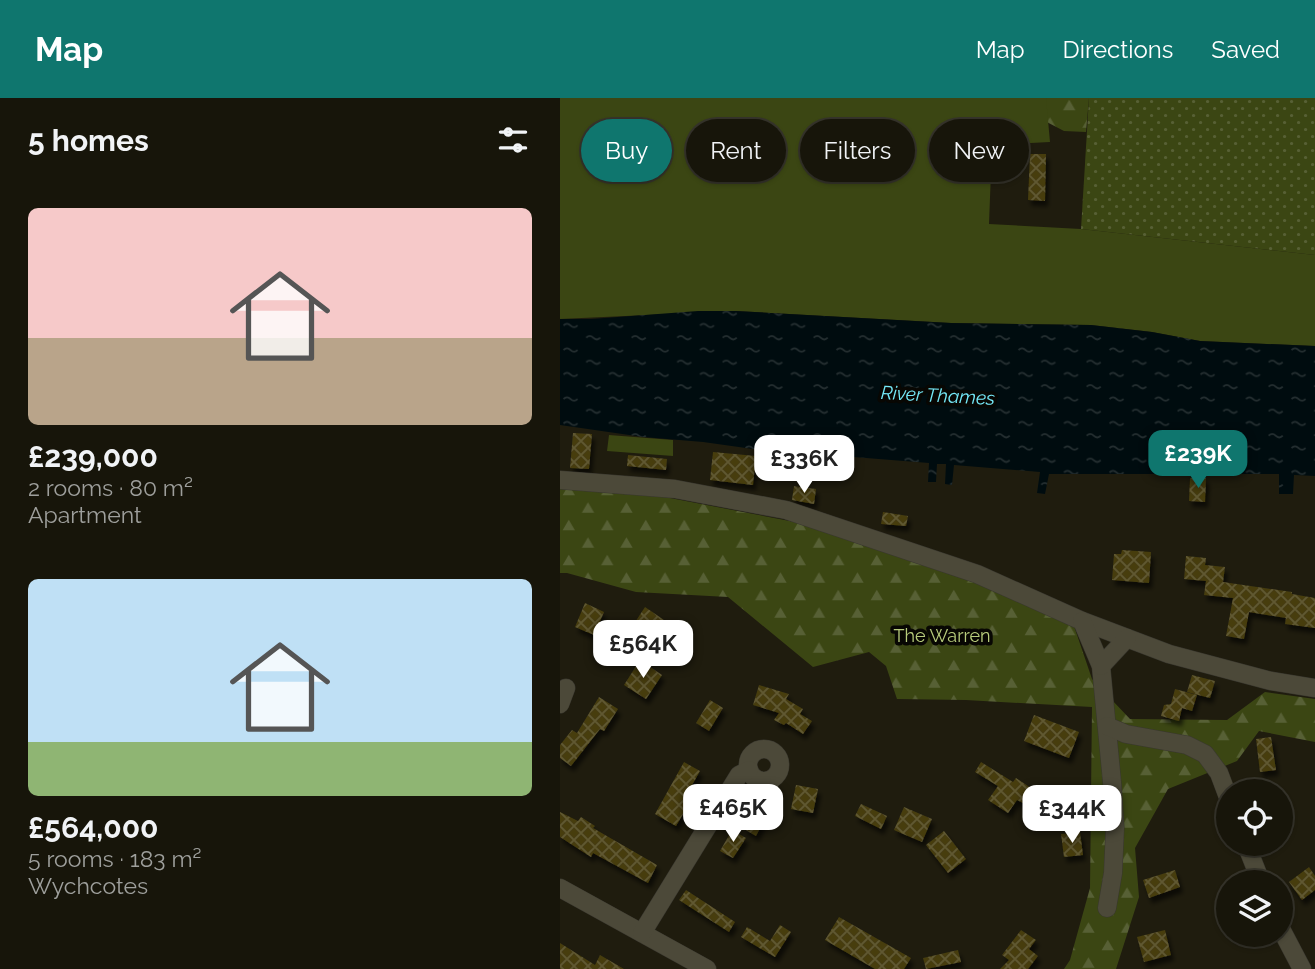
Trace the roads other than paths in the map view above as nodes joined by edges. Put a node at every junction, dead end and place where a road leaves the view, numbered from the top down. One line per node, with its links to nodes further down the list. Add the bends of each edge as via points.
1 (560, 480): 2 (street, via 675,489 786,510 976,574)
2 (1082, 621): 3 (street); 4 (street)
3 (1127, 638): 4 (street); 5 (street, via 1271,681)
4 (1101, 666): 6 (street)
5 (1315, 688)
6 (1107, 726): 8 (street, via 1187,745 1205,754); 10 (street, via 1115,828)
7 (749, 770): 11 (street, via 739,775)
8 (1221, 779)
9 (560, 888): 11 (street)
10 (1107, 908)
11 (642, 933): 13 (street)
12 (1290, 947): 14 (street)
13 (707, 969)
14 (1302, 969)

